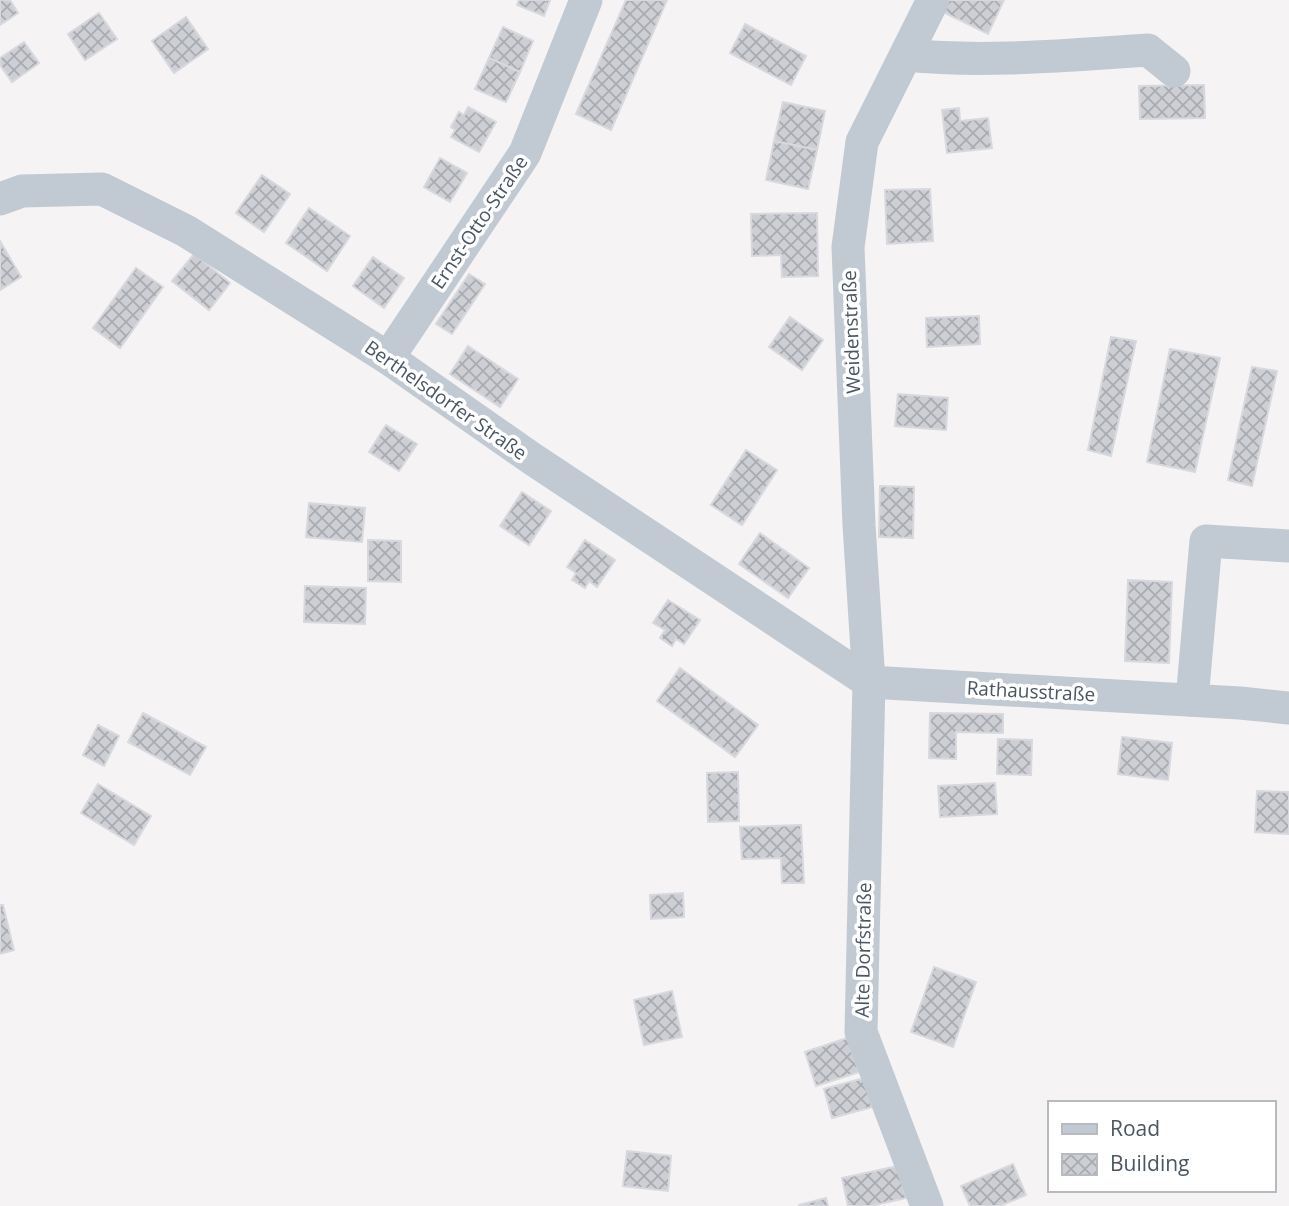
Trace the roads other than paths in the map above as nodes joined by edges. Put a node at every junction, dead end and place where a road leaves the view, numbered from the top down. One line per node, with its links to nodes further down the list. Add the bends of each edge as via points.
1 (586, 0): 6 (street, Ernst-Otto-Straße, via 525,153)
2 (933, 0): 3 (street, Weidenstraße)
3 (906, 55): 4 (street, via 1000,58 1148,50); 8 (street, Weidenstraße, via 862,142 848,247)
4 (1174, 71)
5 (0, 199): 6 (street, Berthelsdorfer Straße, via 22,191 102,189 186,231)
6 (388, 358): 8 (street, Berthelsdorfer Straße)
7 (1289, 546): 9 (street, via 1206,541)
8 (869, 682): 9 (street, Rathausstraße); 11 (street, Alte Dorfstraße, via 862,1032)
9 (1192, 700): 10 (street, Rathausstraße)
10 (1289, 708)
11 (927, 1206)

